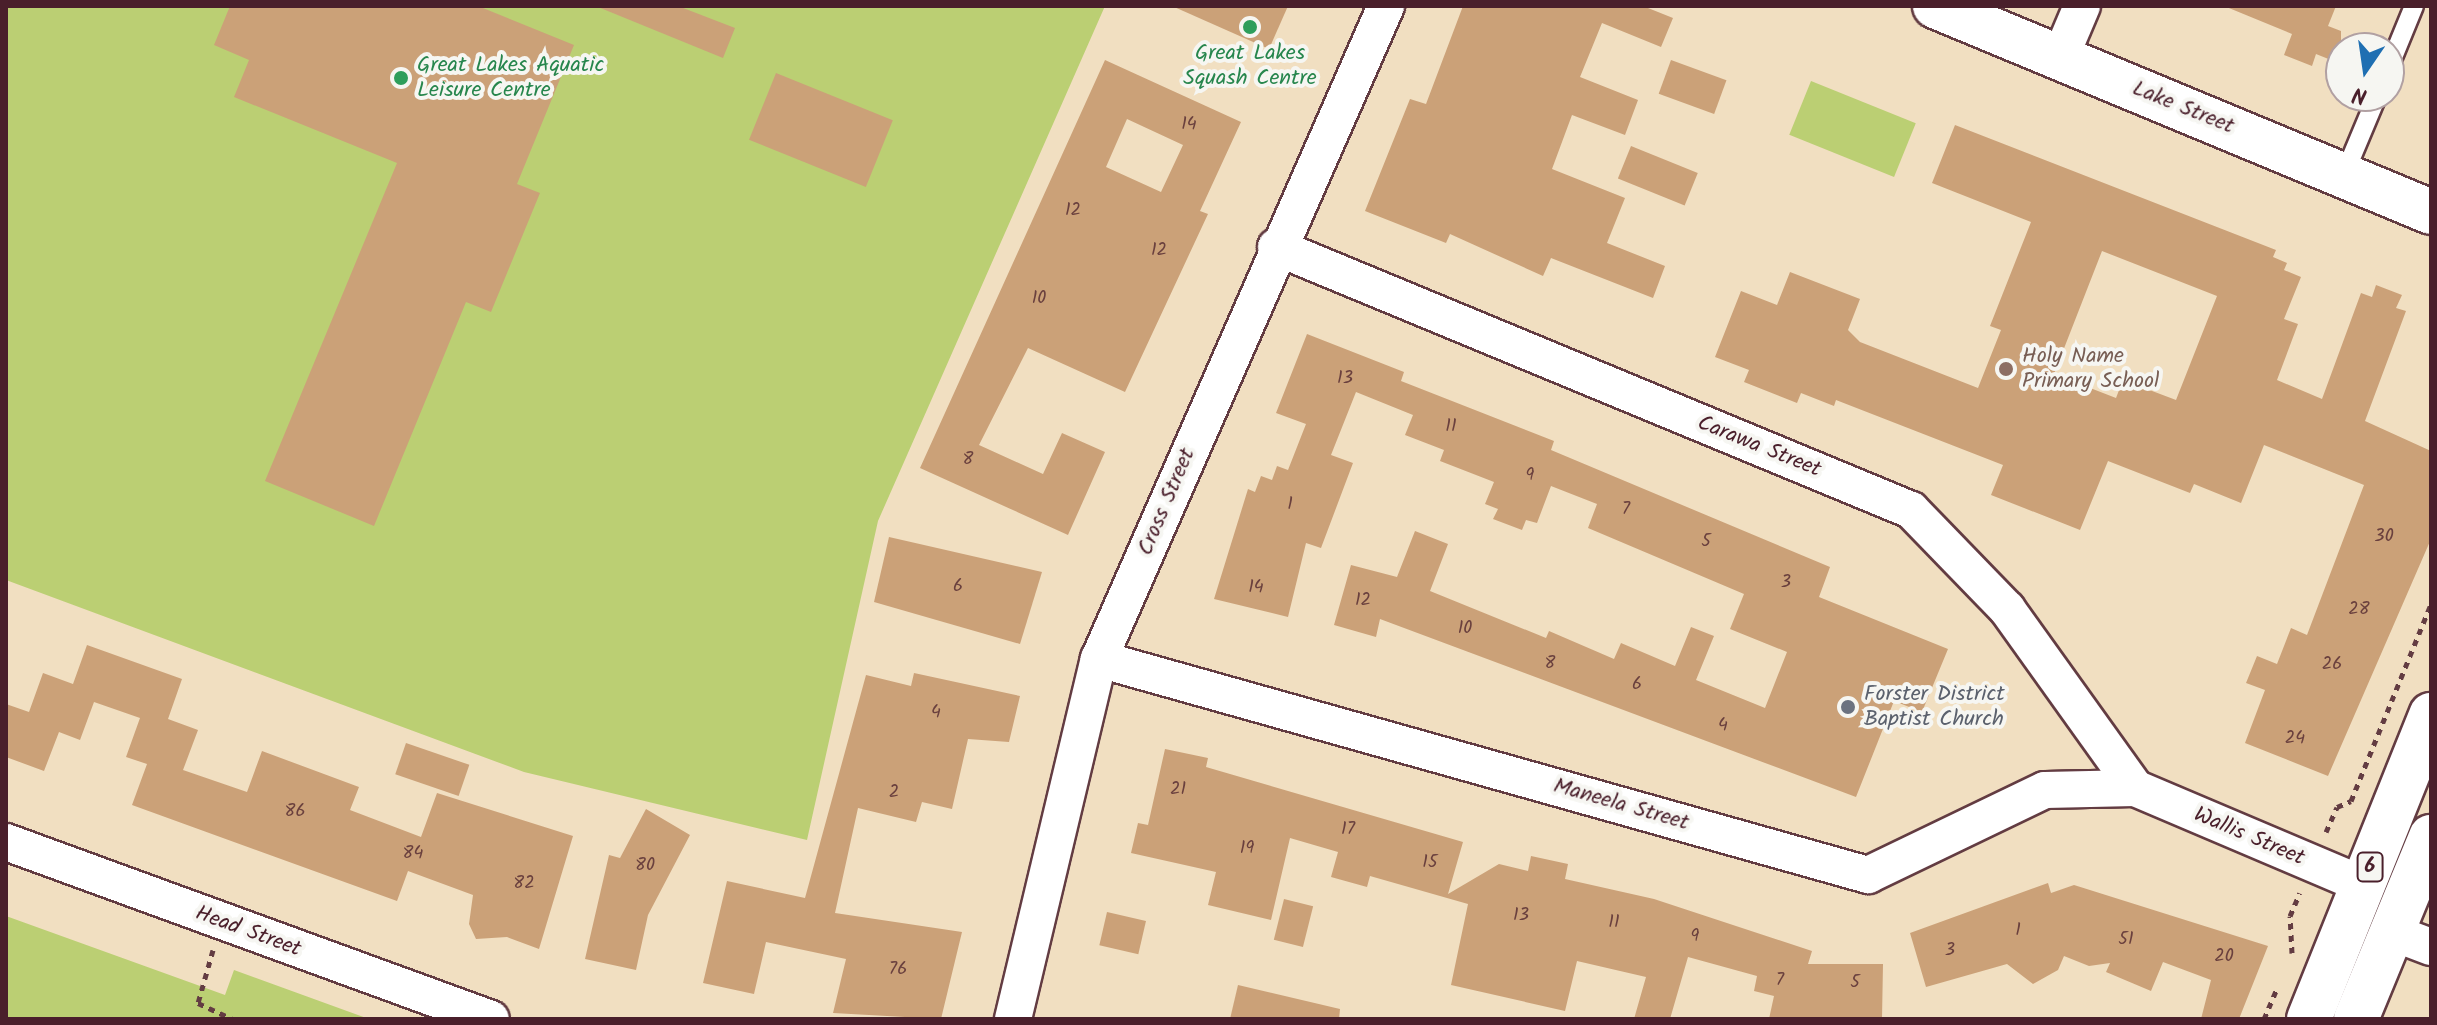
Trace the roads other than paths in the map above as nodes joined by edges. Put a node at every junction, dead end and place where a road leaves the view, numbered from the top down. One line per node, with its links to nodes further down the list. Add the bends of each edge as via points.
1 (1386, 6): 10 (street, Cross Street)
2 (1935, 6): 6 (street, Lake Street)
3 (2082, 6): 6 (street)
4 (2414, 6): 5 (lane)
5 (2403, 32)
6 (2060, 58): 8 (street, Lake Street)
7 (2370, 112): 8 (lane)
8 (2344, 175): 9 (street, Lake Street)
9 (2431, 212)
10 (1276, 247): 11 (street, Cross Street); 13 (street, Carawa Street, via 1911,510 2007,609)
11 (1099, 659): 13 (street, Maneela Street, via 1868,875 2045,790); 20 (street, Cross Street)
12 (2431, 715): 17 (street, 6)
13 (2135, 788): 17 (street, Wallis Street)
14 (2431, 837): 16 (street, 6)
15 (6, 842): 19 (street, Head Street)
16 (2422, 881): 18 (street, 6)
17 (2363, 885): 21 (street, 6)
18 (2411, 939): 22 (street, 6)
19 (491, 1019)
20 (1013, 1019)
21 (2309, 1019)
22 (2356, 1019)

